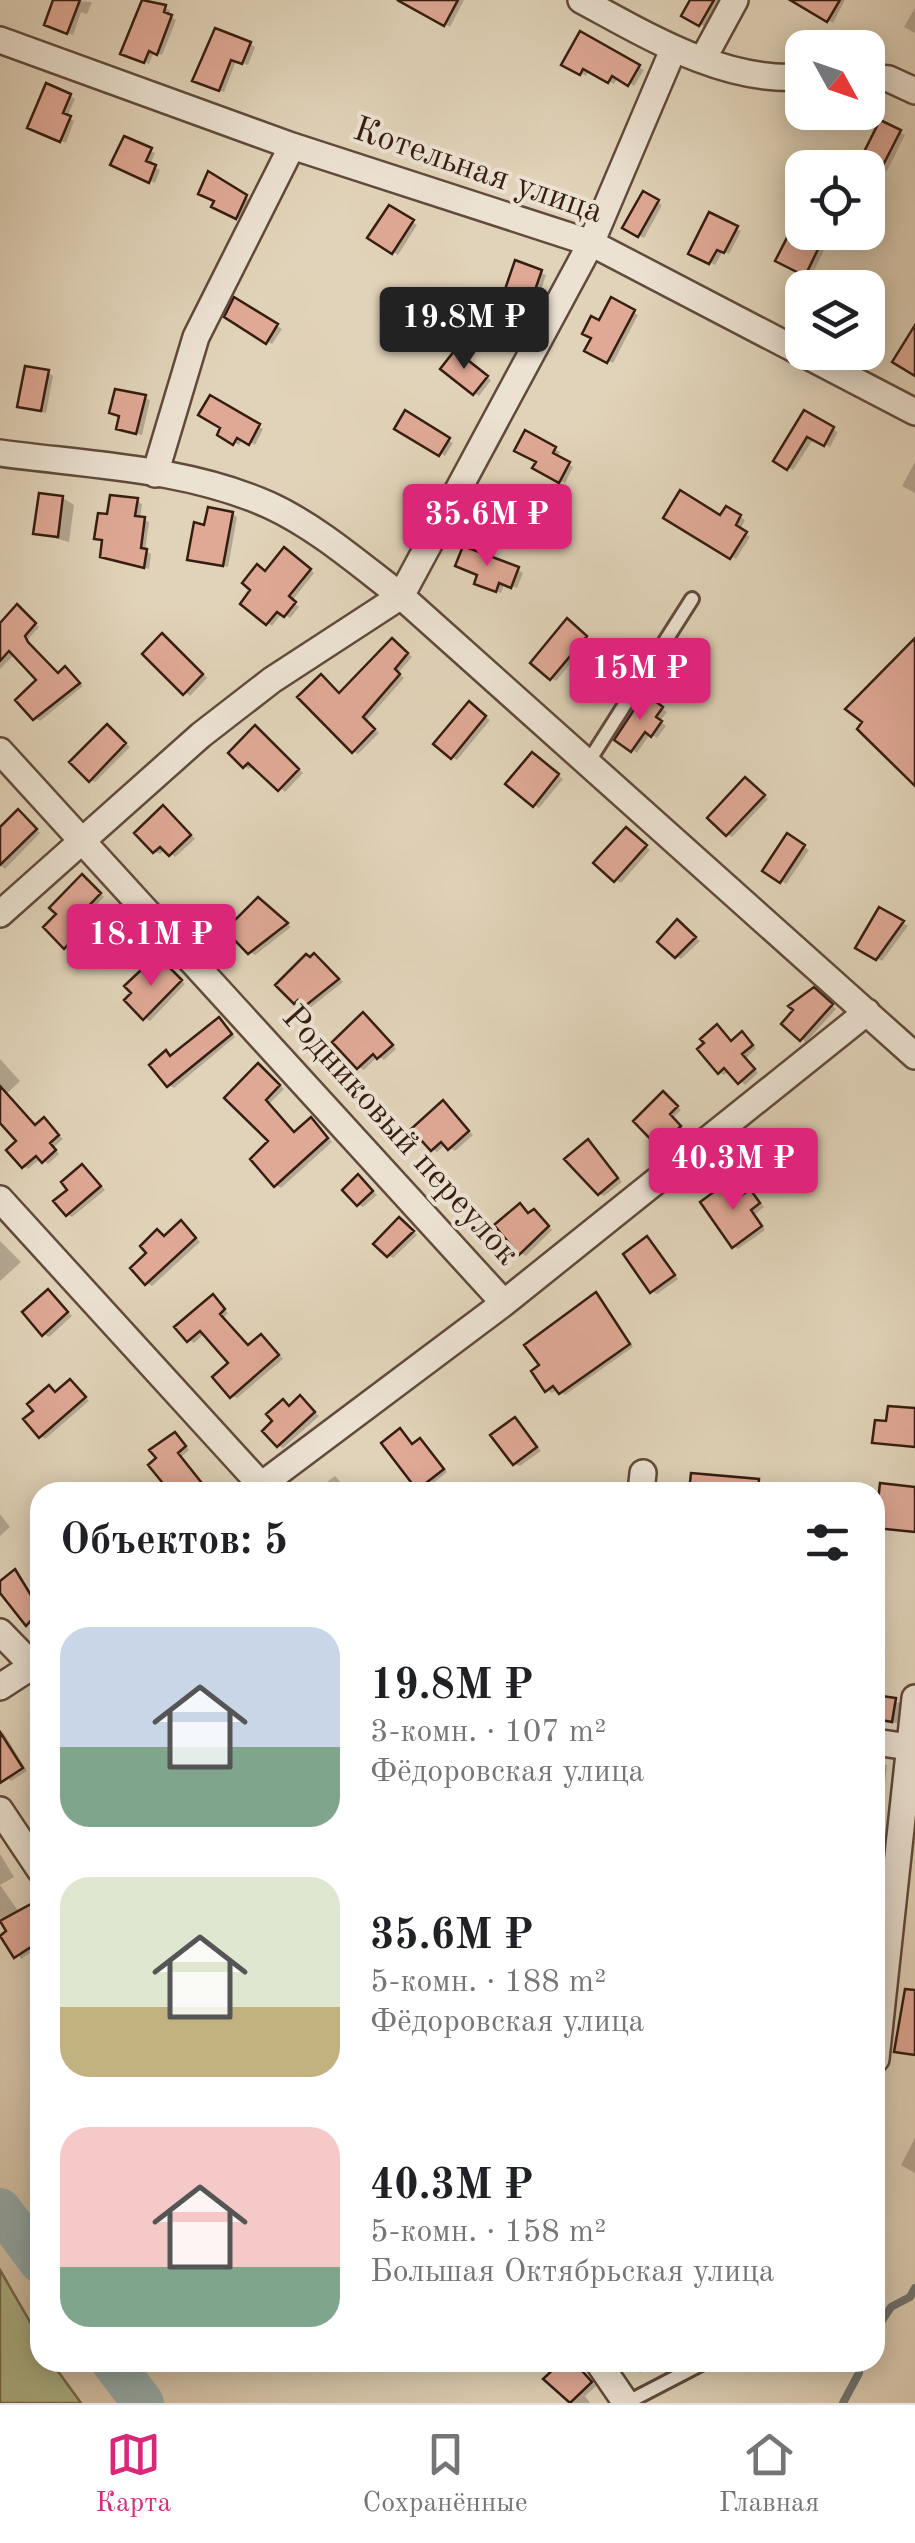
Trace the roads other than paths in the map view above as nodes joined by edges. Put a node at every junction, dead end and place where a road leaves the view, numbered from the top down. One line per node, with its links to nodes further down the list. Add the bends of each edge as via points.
1 (581, 0): 4 (street)
2 (736, 0): 5 (street)
3 (0, 40): 9 (street, Котельная улица)
4 (672, 50): 5 (street); 10 (street)
5 (703, 60): 7 (street)
6 (885, 78): 8 (street)
7 (785, 79)
8 (915, 91)
9 (292, 146): 10 (street, Котельная улица); 13 (street, via 196,337)
10 (591, 243): 11 (street, Котельная улица); 14 (street)
11 (915, 412)
12 (0, 453): 13 (street)
13 (155, 474): 14 (street, via 216,485 271,506)
14 (400, 596): 17 (street); 18 (street, via 272,680)
15 (692, 599): 17 (lane)
16 (0, 752): 18 (street, Родниковый переулок)
17 (588, 764): 20 (street)
18 (80, 840): 19 (street); 23 (street, Родниковый переулок)
19 (0, 914)
20 (867, 1012): 21 (street); 23 (street)
21 (915, 1056)
22 (0, 1199): 24 (street)
23 (504, 1303): 25 (street)
24 (250, 1482)
25 (265, 1482)
26 (0, 1632): 27 (street)
27 (30, 1658)
28 (30, 1667): 29 (street)
29 (0, 1687)
30 (915, 1698): 32 (street)
31 (885, 1743): 32 (street)
32 (912, 1747): 35 (street)
33 (0, 1810): 34 (street)
34 (30, 1855)
35 (885, 1982)
36 (605, 2372): 38 (street)
37 (686, 2372): 38 (lane)
38 (626, 2403)

